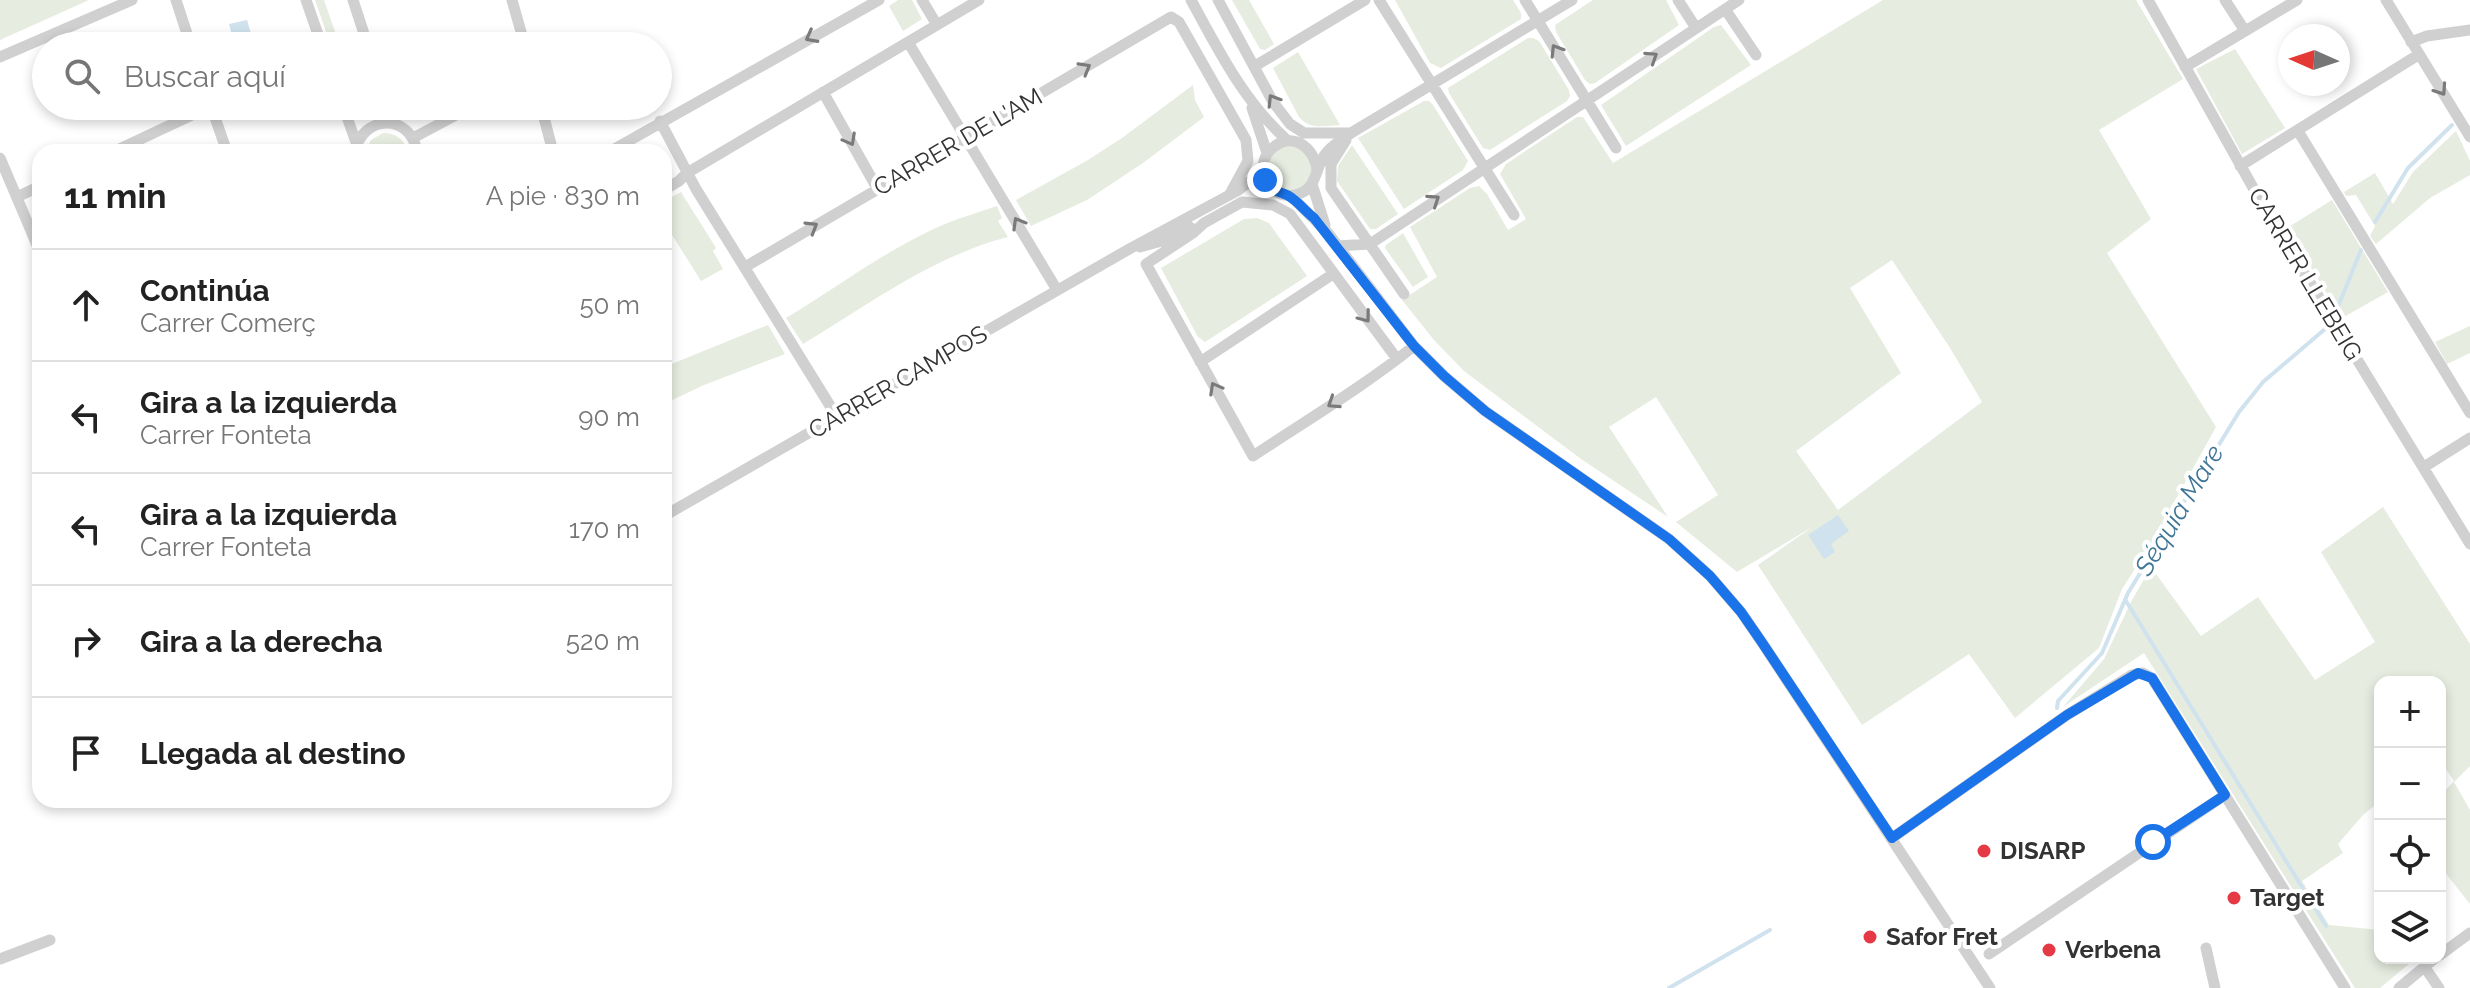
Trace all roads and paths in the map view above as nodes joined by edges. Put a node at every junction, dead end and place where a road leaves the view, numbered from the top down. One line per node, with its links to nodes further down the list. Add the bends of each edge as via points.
1 (132, 0): 27 (street)
2 (176, 0): 28 (street)
3 (306, 0): 29 (street)
4 (353, 0): 30 (street)
5 (512, 0): 31 (street)
6 (879, 0): 44 (street, one-way to 44)
7 (922, 0): 23 (street)
8 (979, 0): 23 (street)
9 (1191, 0): 42 (street)
10 (1218, 0): 38 (street)
11 (1365, 0): 38 (street)
12 (1379, 0): 40 (street)
13 (1525, 0): 22 (street)
14 (1572, 0): 22 (street)
15 (1678, 0): 24 (street)
16 (1739, 0): 21 (street)
17 (2148, 0): 39 (street, CARRER LLEBEIG)
18 (2225, 0): 26 (street)
19 (2297, 0): 26 (street)
20 (2386, 0): 33 (street)
21 (1725, 9): 24 (street); 35 (street)
22 (1538, 21): 40 (street); 43 (street, one-way to 22)
23 (937, 25): 32 (street)
24 (1696, 28): 43 (street, one-way to 24)
25 (2470, 30): 33 (street)
26 (2245, 31): 39 (street)
27 (58, 32)
28 (186, 32)
29 (317, 32)
30 (363, 32)
31 (521, 32)
32 (908, 42): 41 (street); 55 (street)
33 (2411, 42): 36 (street)
34 (32, 43): 37 (street)
35 (1756, 55)
36 (2418, 55): 53 (street); 56 (street, one-way to 56)
37 (0, 57)
38 (1255, 66): 54 (street, one-way to 38, via 1300,132 1273,102)
39 (2185, 67): 72 (street, CARRER LLEBEIG)
40 (1432, 84): 54 (street); 73 (street)
41 (823, 92): 76 (street); 79 (street, one-way to 79)
42 (1249, 100): 58 (street); 70 (street)
43 (1587, 100): 69 (street); 73 (street)
44 (672, 114)
45 (181, 120): 59 (street)
46 (216, 120): 60 (street)
47 (347, 120): 61 (street)
48 (394, 120): 52 (street)
49 (447, 120): 57 (street)
50 (545, 120): 64 (street)
51 (660, 121): 65 (street); 67 (street)
52 (395, 124): 57 (street); 62 (street, via 373,126)
53 (2298, 131): 72 (street); 100 (street)
54 (1351, 133): 68 (street); 75 (street, via 1325,154); 90 (street, via 1331,164 1331,188)
55 (964, 137): 79 (street, CARRER DE L'AM); 82 (street, CARRER DE L'AM, one-way to 82, via 1171,17 1179,22 1246,140 1248,161); 95 (street, one-way to 55)
56 (2470, 137)
57 (413, 138): 63 (street)
58 (1288, 141): 68 (street); 70 (street)
59 (130, 144)
60 (224, 144)
61 (355, 144)
62 (357, 144)
63 (415, 144)
64 (551, 144)
65 (622, 144)
66 (672, 144): 76 (street)
67 (672, 144)
68 (1305, 146): 75 (street)
69 (1616, 148)
70 (1267, 153): 74 (street)
71 (0, 158): 84 (street)
72 (2240, 166): 103 (street, CARRER LLEBEIG)
73 (1483, 168): 86 (street); 90 (street, one-way to 73)
74 (1262, 172): 80 (street); 82 (street)
75 (1317, 172): 77 (street)
76 (687, 173): 78 (street); 93 (street)
77 (1312, 184): 83 (street); 89 (street)
78 (672, 185)
79 (877, 188): 93 (street, CARRER DE L'AM, one-way to 79)
80 (1270, 188): 83 (street); 85 (street)
81 (32, 190): 84 (street)
82 (1230, 194): 92 (street)
83 (1291, 196): 89 (street)
84 (17, 197): 88 (street)
85 (1242, 202): 87 (street); 94 (street, via 1273,205 1290,214)
86 (1514, 215)
87 (1204, 223): 92 (street); 99 (street, via 1146,264)
88 (32, 233)
89 (1328, 233): 91 (street)
90 (1370, 244): 91 (street); 96 (street)
91 (1337, 246): 97 (street)
92 (1131, 248): 95 (street, CARRER CAMPOS)
93 (745, 267): 101 (street)
94 (1333, 274): 98 (street, one-way to 98); 99 (street)
95 (1057, 290): 101 (street, CARRER CAMPOS)
96 (1404, 294)
97 (1414, 346): 98 (street); 107 (street, via 1485,411 1669,539 1710,576 1741,612)
98 (1397, 359): 99 (street, one-way to 99, via 1253,456)
99 (1200, 362)
100 (2470, 413)
101 (837, 417): 104 (street, CARRER CAMPOS)
102 (2470, 438): 103 (street)
103 (2424, 467): 105 (street, CARRER LLEBEIG)
104 (672, 511)
105 (2468, 536)
106 (2225, 795): 107 (street, via 2152,678 2138,673 2067,715); 112 (street); 118 (street)
107 (1892, 838): 116 (street)
108 (2470, 933): 111 (street)
109 (50, 940): 113 (street)
110 (2206, 948): 117 (street)
111 (2446, 950)
112 (1989, 954)
113 (0, 959)
114 (2427, 964): 115 (street)
115 (2424, 966): 119 (street); 120 (street)
116 (1990, 988)
117 (2215, 988)
118 (2345, 988)
119 (2399, 988)
120 (2439, 988)

